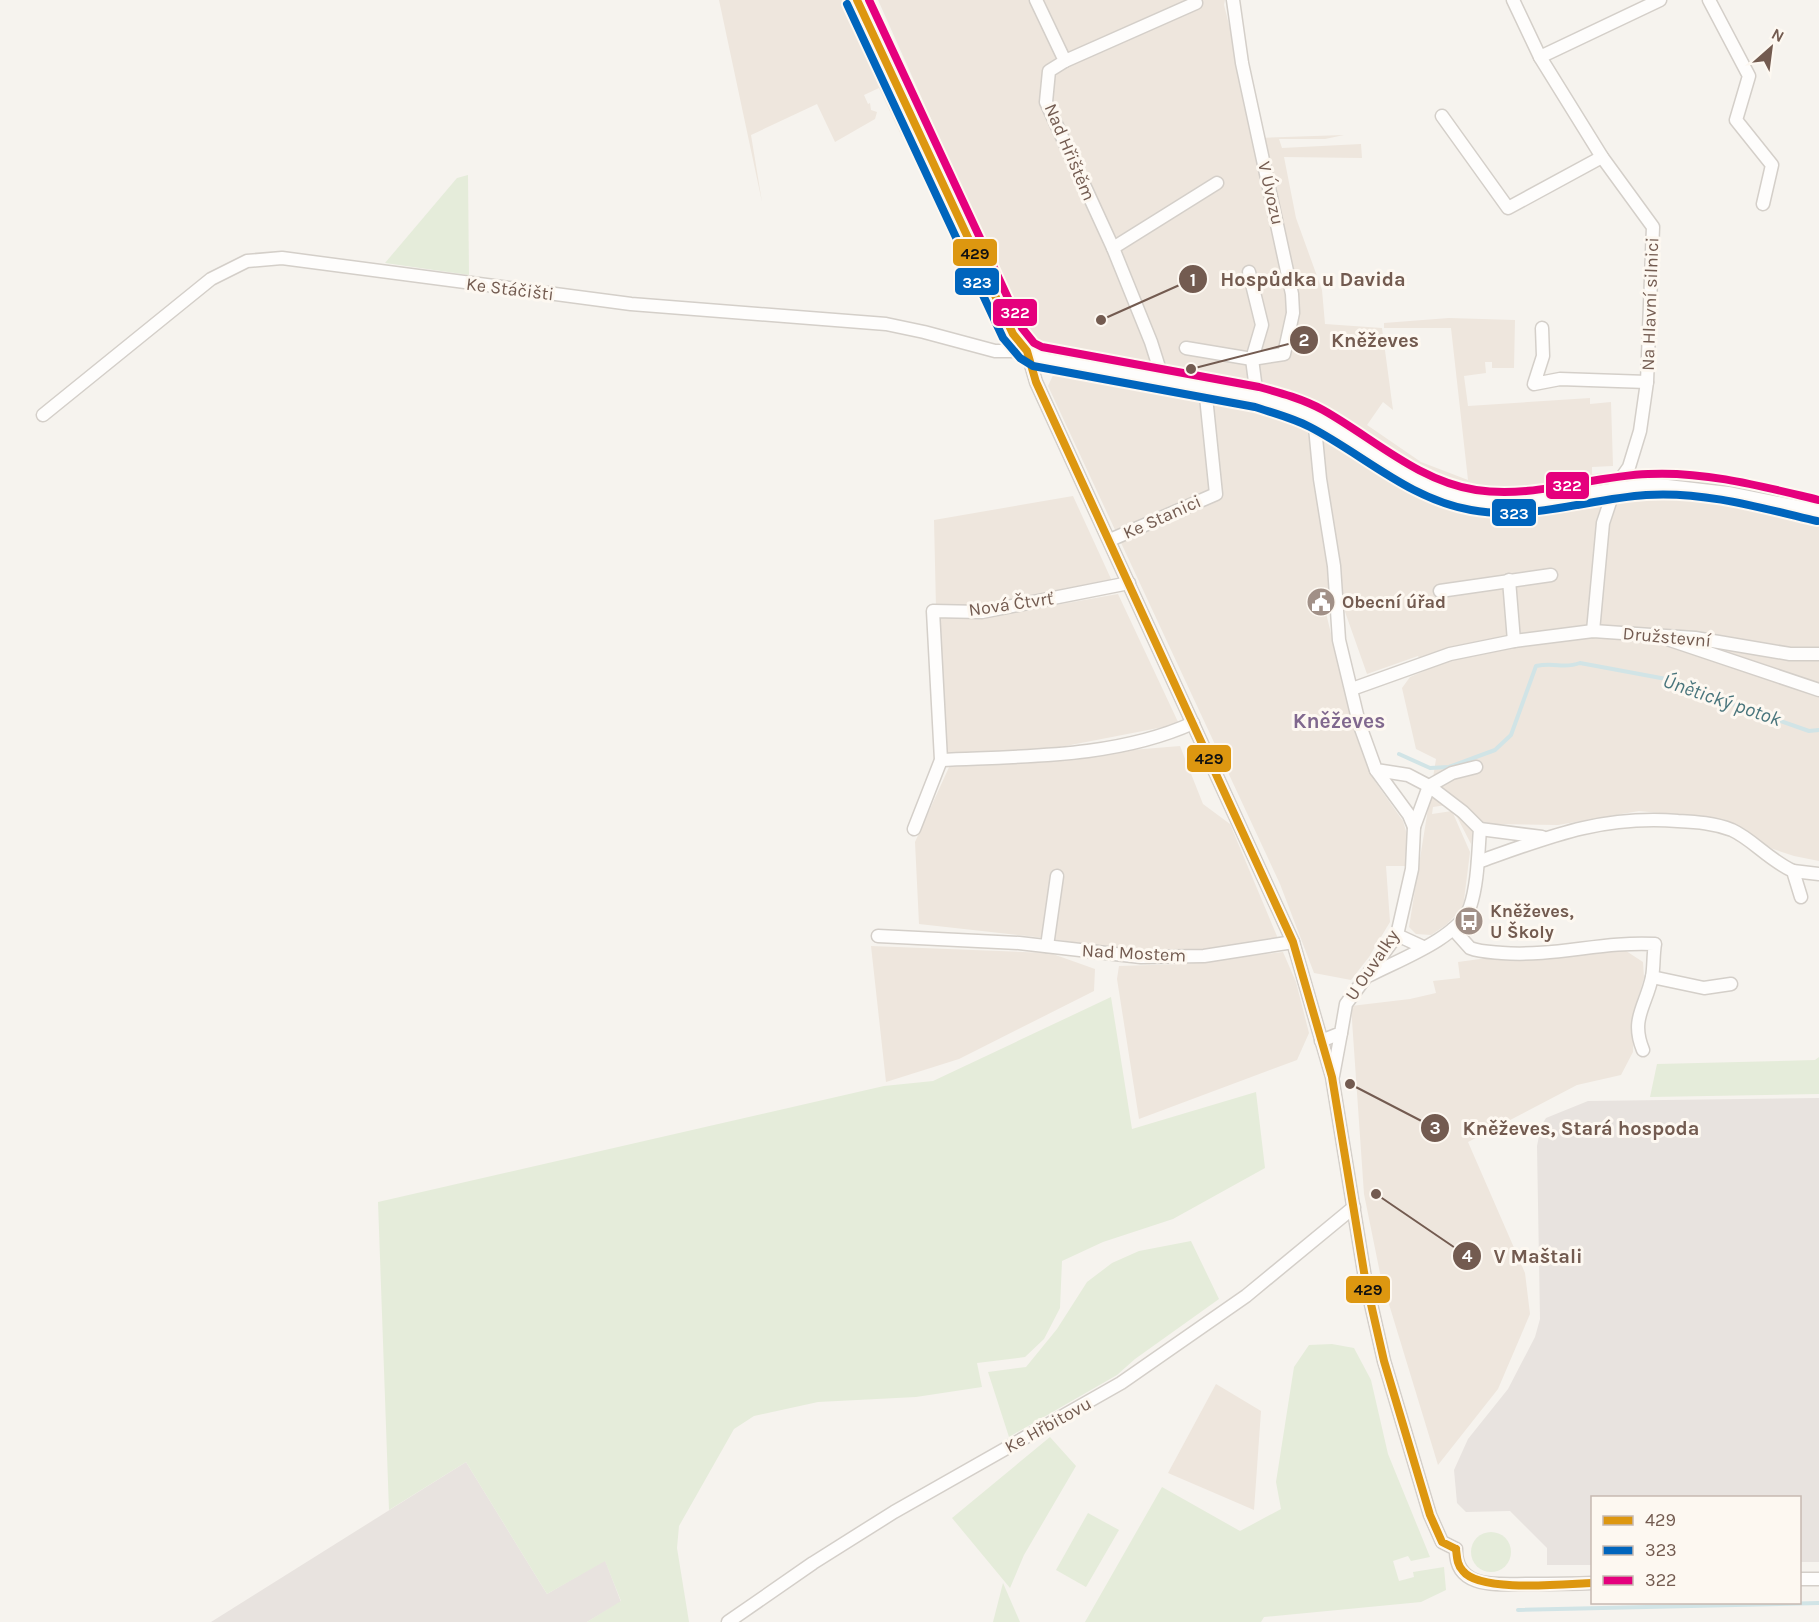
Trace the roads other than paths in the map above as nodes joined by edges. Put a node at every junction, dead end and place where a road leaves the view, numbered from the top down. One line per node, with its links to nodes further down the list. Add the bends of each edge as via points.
1 (857, 0): 18 (street, via 1013,334)
2 (1036, 0): 9 (street)
3 (1233, 0): 19 (street, V Úvozu, via 1242,63 1284,247 1293,313 1284,354)
4 (1513, 0): 8 (street)
5 (1660, 0): 8 (street)
6 (1709, 0): 13 (street, via 1749,76 1736,120 1772,165)
7 (1196, 3): 9 (street, Nad Hřištěm)
8 (1540, 57): 11 (street)
9 (1065, 61): 14 (street, Nad Hřištěm, via 1049,71 1046,102)
10 (1442, 116): 11 (street, via 1508,208)
11 (1602, 157): 21 (street, Na Hlavní silnici, via 1653,227)
12 (1216, 183): 14 (street)
13 (1763, 204)
14 (1113, 248): 20 (street, Nad Hřištěm)
15 (1249, 272): 19 (street, via 1262,325)
16 (1542, 328): 21 (street, Na Hlavní silnici, via 1544,356 1534,384 1560,380)
17 (1186, 348): 19 (street)
18 (1027, 351): 20 (street, via 1047,360); 24 (street, Ke Stáčišti, via 995,351 886,324 631,304 317,261 265,258 239,264 211,279); 28 (street, via 1036,382)
19 (1252, 359): 23 (street)
20 (1164, 380): 22 (street)
21 (1647, 382): 26 (street, Na Hlavní silnici, via 1640,431 1629,467)
22 (1205, 387): 23 (street); 28 (street, Ke Stanici, via 1216,494)
23 (1257, 397): 25 (street)
24 (43, 415)
25 (1314, 417): 26 (street, via 1427,487 1474,500 1518,504); 37 (street, via 1334,566 1339,640)
26 (1615, 488): 27 (street, via 1650,484 1686,487); 33 (street, Na Hlavní silnici, via 1604,523)
27 (1819, 511)
28 (1110, 540): 31 (street)
29 (1551, 575): 30 (street)
30 (1509, 580): 32 (street); 35 (street)
31 (1129, 583): 39 (street); 40 (street, Nová Čtvrť, via 982,612 933,611)
32 (1440, 591)
33 (1593, 631): 34 (street, Družstevní); 35 (street, Družstevní)
34 (1658, 635): 36 (street, Družstevní, via 1790,654); 38 (street)
35 (1514, 641): 37 (street, Družstevní, via 1450,654)
36 (1819, 654)
37 (1352, 689): 42 (street)
38 (1819, 690)
39 (1192, 723): 40 (street, via 1139,741 1044,755); 56 (street)
40 (941, 760): 45 (street, Nová Čtvrť)
41 (1476, 766): 43 (street)
42 (1376, 770): 43 (street, via 1408,775); 44 (street)
43 (1429, 786): 44 (street, U Ouvalky); 46 (street)
44 (1414, 827): 54 (street, U Ouvalky, via 1412,869)
45 (914, 829)
46 (1480, 829): 47 (street); 48 (street)
47 (1547, 837): 48 (street); 49 (street, via 1597,823 1646,819 1714,824 1735,831)
48 (1478, 862): 53 (street, via 1470,907)
49 (1792, 871): 50 (street); 52 (street)
50 (1819, 874)
51 (1057, 876): 57 (street)
52 (1801, 897)
53 (1453, 929): 58 (street); 60 (street, via 1470,948 1515,954 1655,944)
54 (1397, 935): 58 (street); 59 (street, U Ouvalky)
55 (878, 936): 57 (street, Nad Mostem)
56 (1293, 942): 57 (street, Nad Mostem, via 1170,958); 63 (street)
57 (1047, 946)
58 (1423, 947): 59 (street)
59 (1368, 976): 62 (street, U Ouvalky, via 1346,1004)
60 (1652, 977): 61 (street, via 1704,988); 64 (street, via 1638,1019)
61 (1731, 984)
62 (1341, 1032): 63 (street); 65 (street, U Ouvalky)
63 (1321, 1041): 65 (street)
64 (1643, 1050)
65 (1332, 1077): 66 (street)
66 (1354, 1208): 69 (street, via 1384,1361 1442,1542 1456,1549 1458,1564 1466,1576 1485,1584); 70 (street, Ke Hřbitovu, via 1245,1296 1121,1383 894,1512)
67 (1801, 1579): 68 (street)
68 (1819, 1579)
69 (1591, 1583)
70 (728, 1622)

